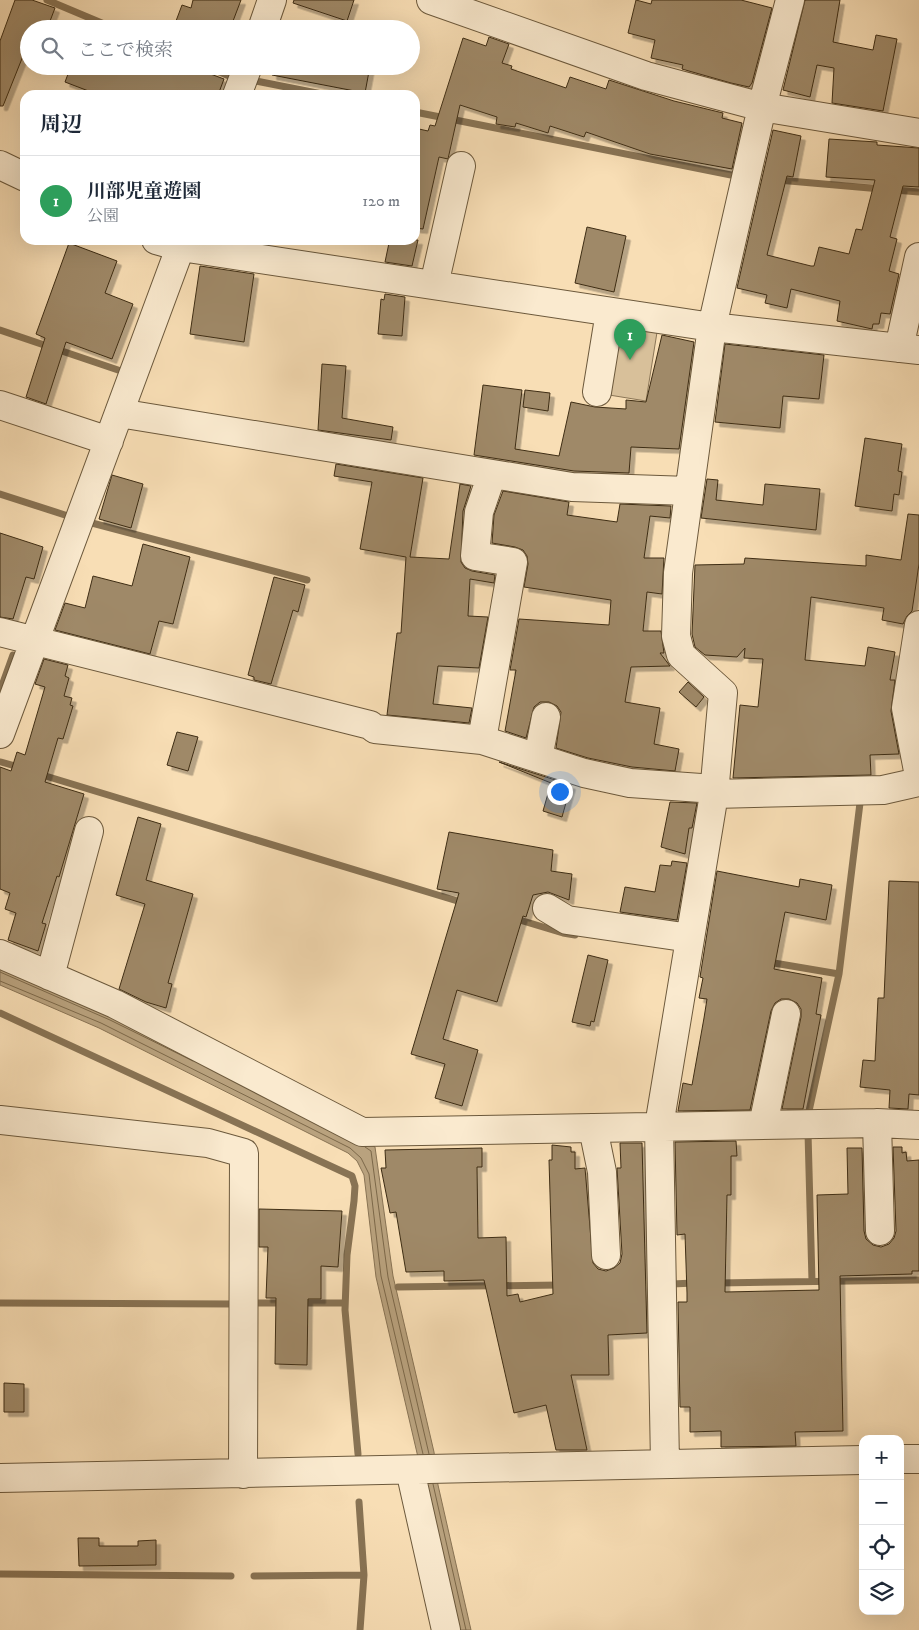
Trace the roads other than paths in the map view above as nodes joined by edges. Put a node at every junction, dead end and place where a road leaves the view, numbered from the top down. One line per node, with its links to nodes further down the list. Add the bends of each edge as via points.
1 (272, 0): 5 (street)
2 (431, 0): 4 (street)
3 (790, 0): 8 (street)
4 (487, 10): 8 (street, via 646,76)
5 (265, 20)
6 (245, 75): 7 (street)
7 (239, 90)
8 (762, 107): 9 (street); 18 (street)
9 (919, 133)
10 (0, 165): 12 (street)
11 (461, 166): 16 (street)
12 (20, 175)
13 (172, 245): 22 (street)
14 (191, 245): 16 (street)
15 (919, 257): 19 (street)
16 (434, 285): 17 (street)
17 (610, 312): 18 (street); 20 (street)
18 (712, 327): 19 (street); 25 (street)
19 (909, 349)
20 (597, 392)
21 (0, 405): 23 (street)
22 (119, 413): 23 (street); 24 (street)
23 (109, 441): 28 (street)
24 (492, 474): 25 (street, via 572,487); 31 (street, via 479,512 475,556 513,562)
25 (689, 491): 35 (street, via 678,572 676,636 681,655 723,693)
26 (919, 625): 33 (street, via 906,708)
27 (0, 632): 28 (street)
28 (35, 640): 30 (street); 31 (street, via 370,725 375,729)
29 (546, 717): 32 (street)
30 (0, 734)
31 (482, 740): 32 (street)
32 (538, 758): 35 (street, via 584,773 630,782)
33 (919, 776)
34 (919, 782): 35 (street, via 883,790)
35 (715, 792): 38 (street)
36 (89, 831): 40 (street)
37 (547, 908): 38 (street, via 567,920)
38 (690, 938): 46 (street)
39 (0, 954): 40 (street)
40 (50, 976): 47 (street, via 115,1004 362,1132)
41 (786, 1014): 44 (street)
42 (0, 1120): 55 (street, via 208,1143 244,1153)
43 (877, 1123): 44 (street); 45 (street); 48 (street)
44 (763, 1125): 46 (street)
45 (919, 1125)
46 (659, 1126): 47 (street); 53 (street)
47 (593, 1128): 49 (street, via 602,1172)
48 (880, 1230)
49 (606, 1255)
50 (904, 1459): 51 (street)
51 (919, 1459)
52 (859, 1460): 53 (street)
53 (665, 1464): 54 (street)
54 (422, 1470): 55 (street); 57 (street)
55 (242, 1474): 56 (street)
56 (0, 1478)
57 (446, 1630)

